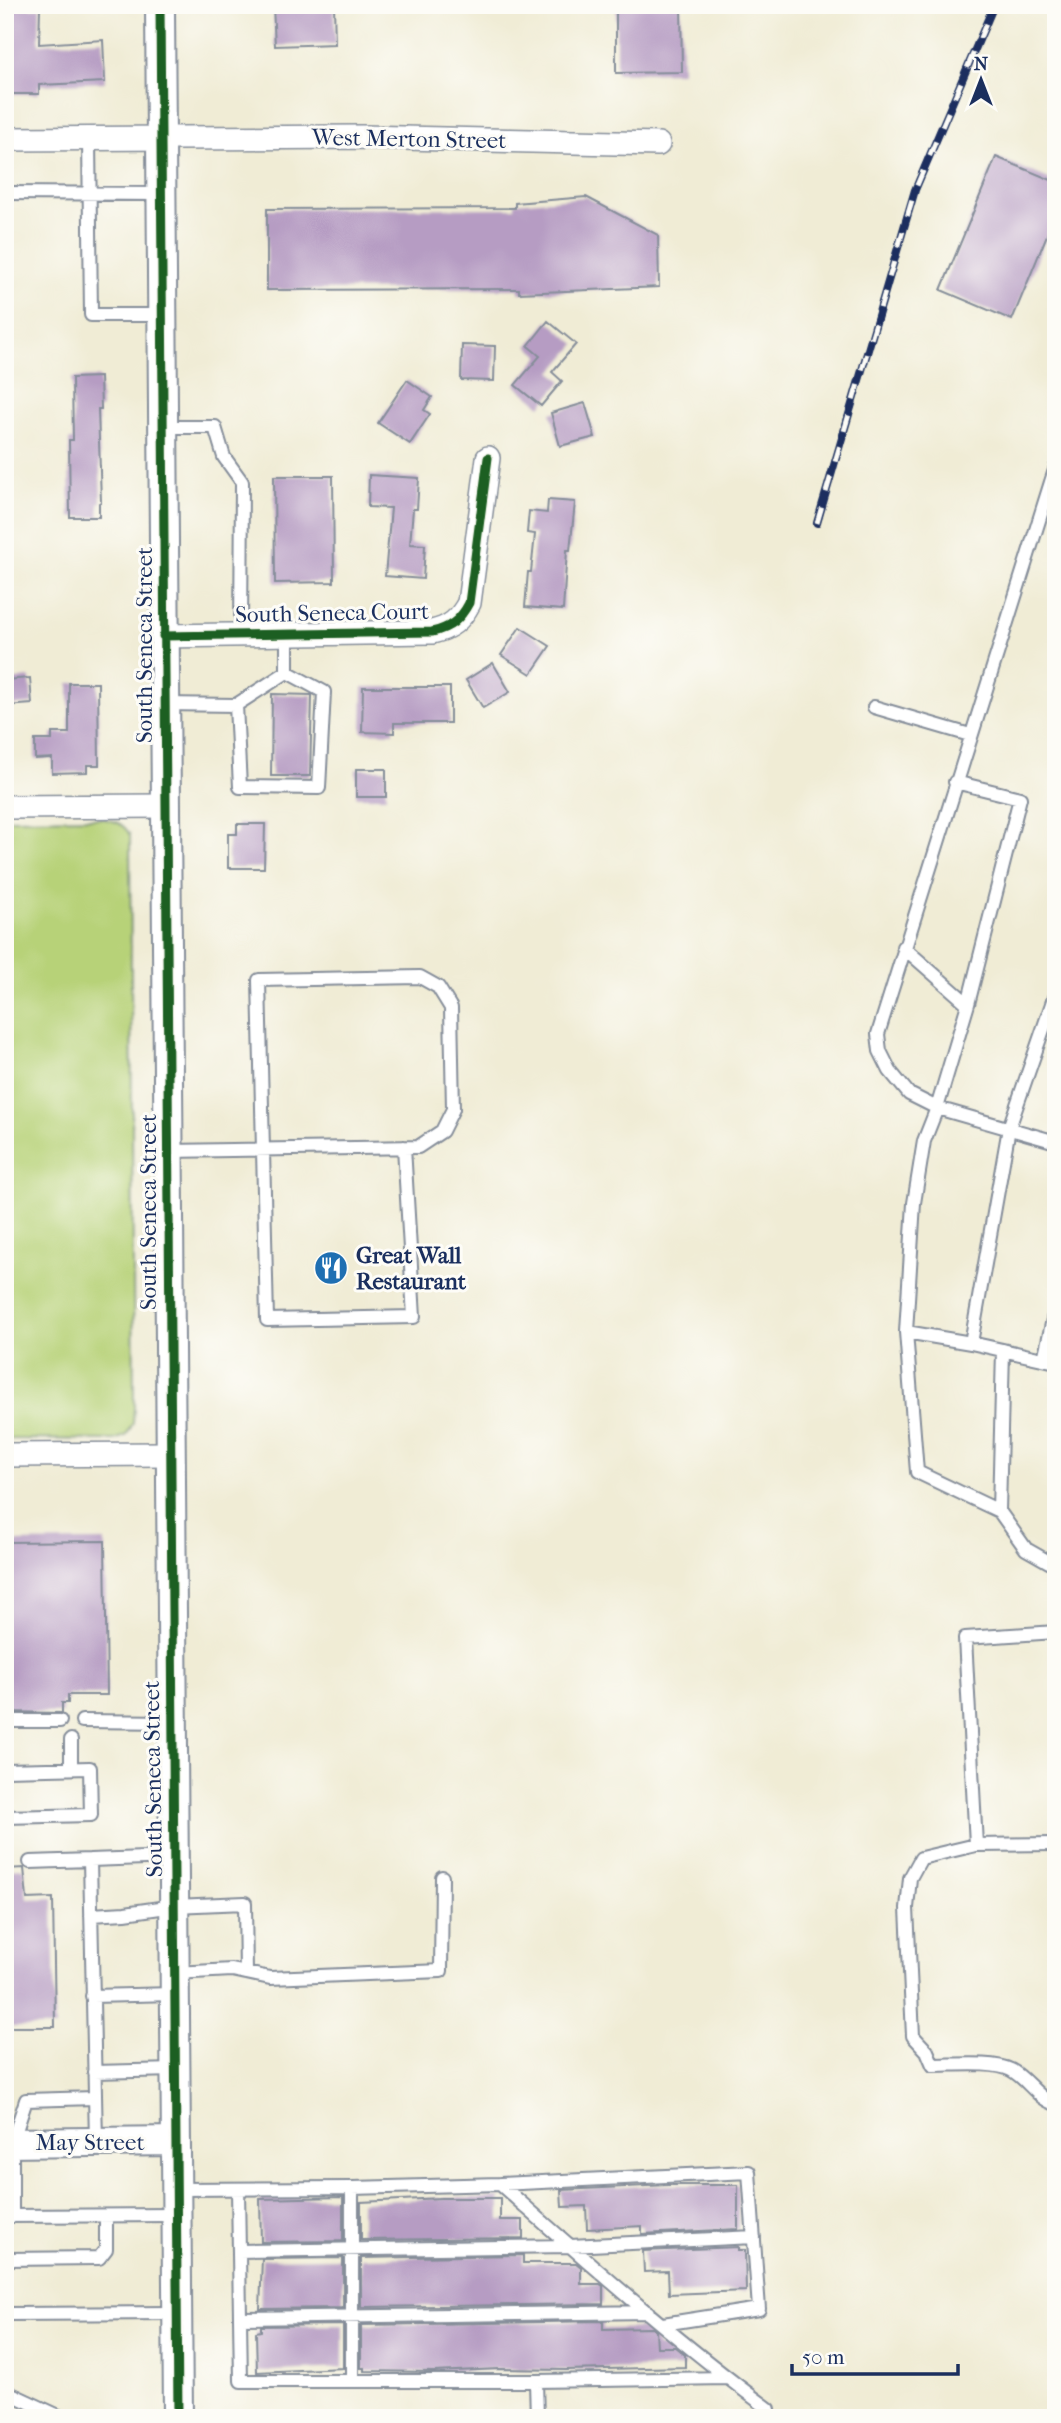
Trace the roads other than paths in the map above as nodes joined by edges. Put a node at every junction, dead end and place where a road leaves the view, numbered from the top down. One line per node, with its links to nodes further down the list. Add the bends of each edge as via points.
1 (160, 5): 4 (street, South Seneca Street)
2 (5, 139): 3 (street, West Merton Street)
3 (89, 139): 4 (street, West Merton Street); 7 (lane)
4 (161, 139): 5 (street, West Merton Street, via 362,137); 8 (street, South Seneca Street)
5 (658, 144)
6 (5, 193): 7 (lane)
7 (90, 194): 8 (lane); 9 (lane, via 92,315)
8 (161, 194): 9 (street, South Seneca Street)
9 (162, 316): 10 (street, South Seneca Street)
10 (163, 427): 15 (lane, via 215,427 224,457 242,482); 16 (street, South Seneca Street)
11 (488, 458): 14 (street, South Seneca Court, via 469,603 456,622 432,632)
12 (1056, 467): 13 (lane)
13 (1054, 483): 21 (lane)
14 (288, 634): 15 (street, South Seneca Court); 17 (lane)
15 (242, 635): 16 (street, South Seneca Court)
16 (163, 636): 18 (street, South Seneca Street)
17 (288, 672): 19 (lane); 19 (lane, via 324,692 319,788 240,788)
18 (164, 704): 19 (lane); 23 (street, South Seneca Street)
19 (236, 705)
20 (874, 707): 21 (lane)
21 (970, 736): 22 (lane)
22 (956, 782): 25 (lane); 27 (lane, via 1020,798)
23 (165, 806): 24 (street); 33 (street, South Seneca Street)
24 (5, 807)
25 (903, 947): 27 (lane); 28 (lane, via 878,1034 880,1051 909,1094)
26 (1056, 992): 29 (lane)
27 (968, 1004): 28 (lane)
28 (937, 1108): 29 (lane); 35 (lane, via 924,1141 914,1203)
29 (1009, 1128): 30 (lane); 36 (lane)
30 (1056, 1142)
31 (404, 1147): 32 (lane); 32 (lane, via 414,1317 267,1320); 32 (lane, via 418,1147 442,1131 453,1109 451,1008 438,987 420,977 259,980)
32 (263, 1150): 33 (lane)
33 (167, 1151): 39 (street, South Seneca Street)
34 (1056, 1306): 38 (lane)
35 (906, 1332): 36 (lane); 41 (lane, via 917,1472)
36 (971, 1343): 37 (lane)
37 (1003, 1350): 38 (lane); 41 (lane)
38 (1050, 1360)
39 (170, 1454): 40 (street); 47 (street, South Seneca Street)
40 (5, 1455)
41 (999, 1511): 42 (lane, via 1026,1549)
42 (1056, 1566)
43 (1056, 1632): 53 (lane, via 965,1638)
44 (5, 1721): 45 (lane)
45 (60, 1721)
46 (82, 1721): 47 (lane)
47 (172, 1721): 54 (street, South Seneca Street)
48 (71, 1740): 49 (lane)
49 (71, 1768): 50 (lane); 51 (lane, via 90,1768 91,1815)
50 (5, 1770)
51 (5, 1817)
52 (1056, 1844): 53 (lane)
53 (976, 1845): 66 (lane, via 921,1858 910,1878 907,1908 913,2036 933,2065 1000,2066)
54 (173, 1857): 55 (lane); 58 (street, South Seneca Street)
55 (90, 1860): 56 (lane); 59 (lane)
56 (30, 1862)
57 (442, 1877): 60 (lane, via 441,1971 270,1978)
58 (174, 1906): 59 (lane); 60 (lane, via 245,1903); 61 (street, South Seneca Street)
59 (91, 1915): 62 (lane)
60 (246, 1973): 61 (lane, via 232,1970)
61 (174, 1984): 62 (lane); 63 (street, South Seneca Street)
62 (92, 1996): 64 (lane)
63 (175, 2070): 64 (lane); 68 (street, South Seneca Street)
64 (94, 2072): 65 (lane)
65 (95, 2098): 67 (lane); 69 (lane, via 26,2100)
66 (1056, 2104)
67 (96, 2141): 68 (street, May Street); 69 (street, May Street)
68 (176, 2141): 73 (street, South Seneca Street)
69 (9, 2143): 74 (lane)
70 (500, 2183): 71 (lane); 76 (lane, via 749,2172); 77 (lane)
71 (352, 2188): 72 (lane); 78 (lane)
72 (238, 2189): 73 (lane); 79 (lane)
73 (176, 2202): 75 (lane); 82 (street, South Seneca Street)
74 (9, 2216): 75 (lane)
75 (106, 2216): 80 (lane, via 106,2249 99,2258)
76 (754, 2237): 77 (lane); 86 (lane, via 759,2309)
77 (570, 2246): 78 (lane); 81 (lane)
78 (353, 2249): 79 (lane); 84 (lane)
79 (239, 2251): 85 (lane)
80 (5, 2259)
81 (648, 2312): 84 (lane); 86 (lane)
82 (177, 2313): 83 (lane); 93 (street, South Seneca Street)
83 (5, 2314)
84 (352, 2316): 85 (lane); 88 (lane)
85 (240, 2318): 88 (lane, via 240,2381)
86 (663, 2324): 87 (lane)
87 (727, 2378): 89 (lane); 95 (lane, via 769,2409)
88 (352, 2381): 89 (lane)
89 (536, 2381): 94 (lane)
90 (5, 2391): 91 (lane)
91 (44, 2413): 92 (lane)
92 (63, 2418)
93 (178, 2418)
94 (537, 2418)
95 (769, 2418)

